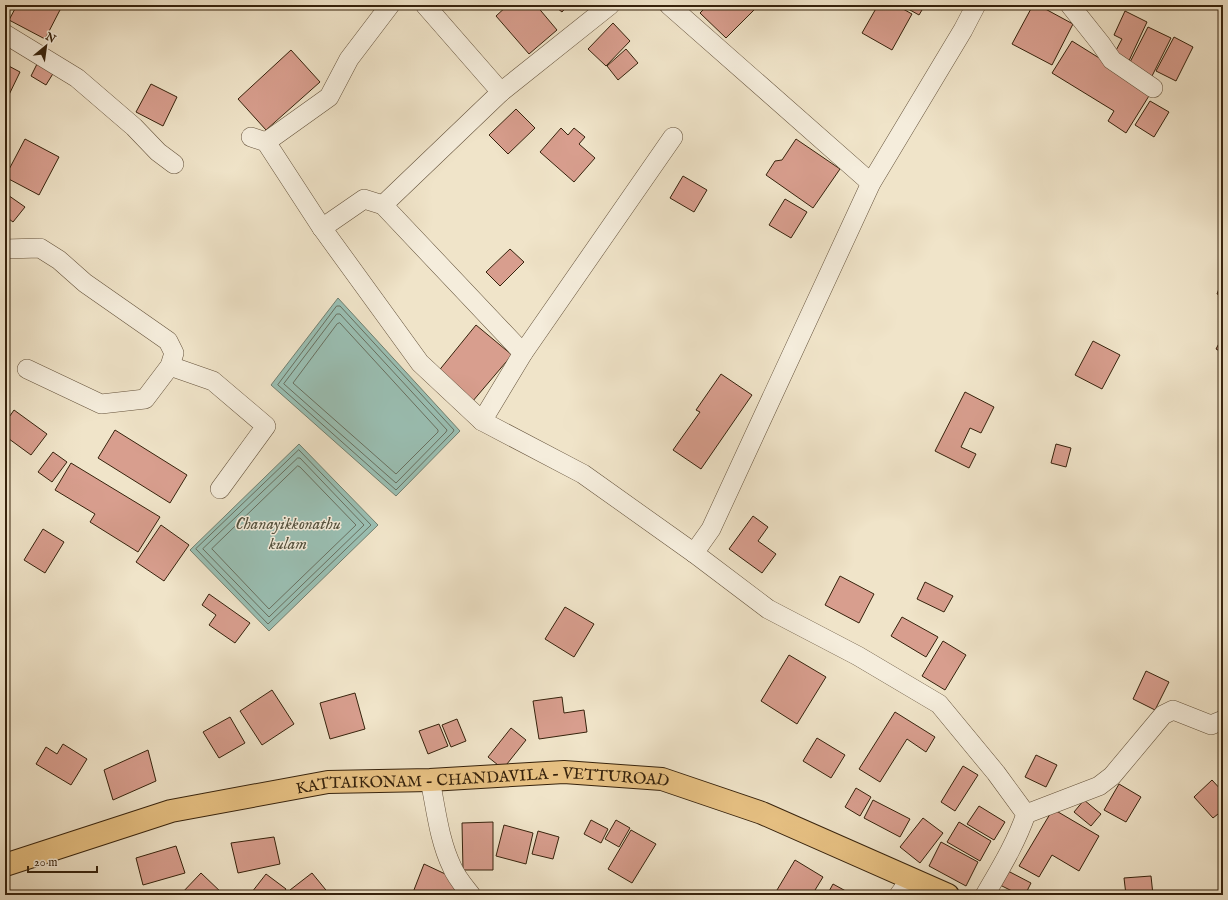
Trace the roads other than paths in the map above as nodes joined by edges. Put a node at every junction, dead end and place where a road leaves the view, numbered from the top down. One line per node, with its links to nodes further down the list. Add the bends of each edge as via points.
1 (390, 5): 14 (street, via 349,59 329,97 259,139)
2 (425, 5): 9 (street)
3 (610, 5): 9 (street)
4 (976, 5): 12 (street)
5 (1070, 5): 8 (street, via 1112,60)
6 (677, 7): 12 (street)
7 (5, 34): 11 (street, via 77,78)
8 (1153, 88)
9 (501, 92): 13 (street)
10 (673, 137): 16 (street)
11 (174, 164)
12 (871, 183): 21 (street, via 711,529)
13 (383, 205): 14 (street, via 364,199); 16 (street)
14 (322, 228): 19 (street, via 420,363)
15 (5, 249): 17 (street, via 40,248 59,260 85,282 168,341 174,353)
16 (523, 353): 19 (street)
17 (170, 366): 18 (street, via 145,399 101,404); 20 (street, via 213,381 266,426)
18 (27, 369)
19 (482, 421): 21 (street, via 583,474)
20 (220, 489)
21 (694, 553): 24 (street, via 768,609 858,656 939,704)
22 (1223, 720): 24 (street, via 1211,725 1173,710 1163,715 1112,776 1099,786)
23 (430, 780): 25 (main road, KATTAIKONAM - CHANDAVILA - VETTUROAD, via 328,782 171,811); 26 (main road, KATTAIKONAM - CHANDAVILA - VETTUROAD, via 564,772 662,779 762,813); 27 (street, via 444,846 452,868)
24 (1026, 814): 29 (street, via 1010,851)
25 (5, 865)
26 (905, 887): 28 (main road, KATTAIKONAM - CHANDAVILA - VETTUROAD)
27 (470, 895)
28 (948, 895)
29 (985, 895)

